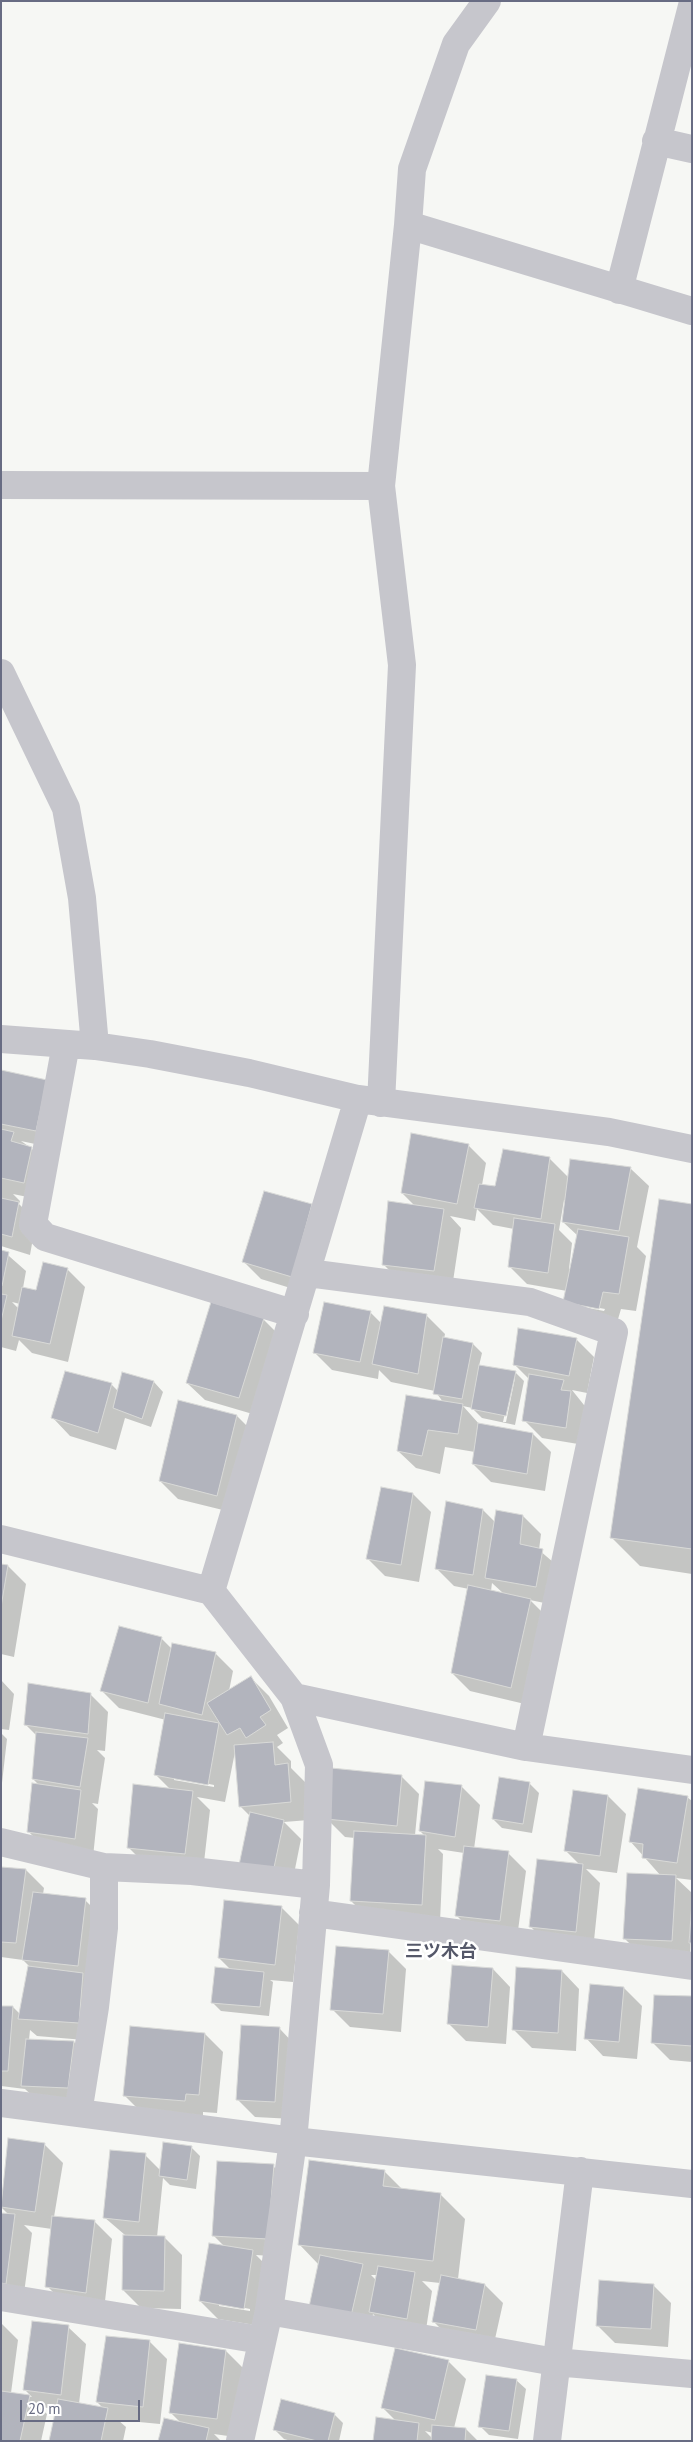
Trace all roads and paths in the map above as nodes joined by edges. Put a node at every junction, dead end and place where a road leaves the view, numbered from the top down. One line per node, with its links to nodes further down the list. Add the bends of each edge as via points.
1 (487, 1): 5 (street, via 456,44 412,169)
2 (692, 6): 3 (street)
3 (656, 141): 4 (street); 6 (street)
4 (692, 149)
5 (408, 225): 6 (street); 9 (street)
6 (619, 290): 7 (street)
7 (692, 311)
8 (1, 485): 9 (street)
9 (381, 486): 14 (street, via 402,665)
10 (1, 673): 13 (street, via 66,808 82,898)
11 (1, 1039): 12 (street)
12 (66, 1044): 13 (street); 17 (street, via 33,1224 44,1237)
13 (95, 1046): 14 (street, via 249,1073)
14 (369, 1101): 15 (street, via 609,1132); 16 (street)
15 (692, 1149)
16 (308, 1273): 17 (street); 21 (street, via 530,1302 614,1332)
17 (295, 1314): 19 (street)
18 (1, 1540): 19 (street)
19 (211, 1592): 20 (street)
20 (294, 1697): 21 (street); 25 (street, via 319,1765)
21 (526, 1748): 22 (street)
22 (692, 1770)
23 (1, 1842): 24 (street)
24 (104, 1867): 25 (street, via 192,1871); 29 (street, via 104,1928)
25 (316, 1885): 26 (street)
26 (313, 1913): 27 (street); 30 (street)
27 (692, 1966)
28 (1, 2103): 29 (street)
29 (78, 2112): 30 (street)
30 (293, 2141): 31 (street); 34 (street)
31 (580, 2171): 32 (street); 36 (street)
32 (692, 2184)
33 (1, 2297): 35 (street)
34 (269, 2311): 35 (street); 36 (street)
35 (261, 2340): 38 (street)
36 (555, 2362): 37 (street); 39 (street)
37 (692, 2374)
38 (240, 2441)
39 (547, 2441)

